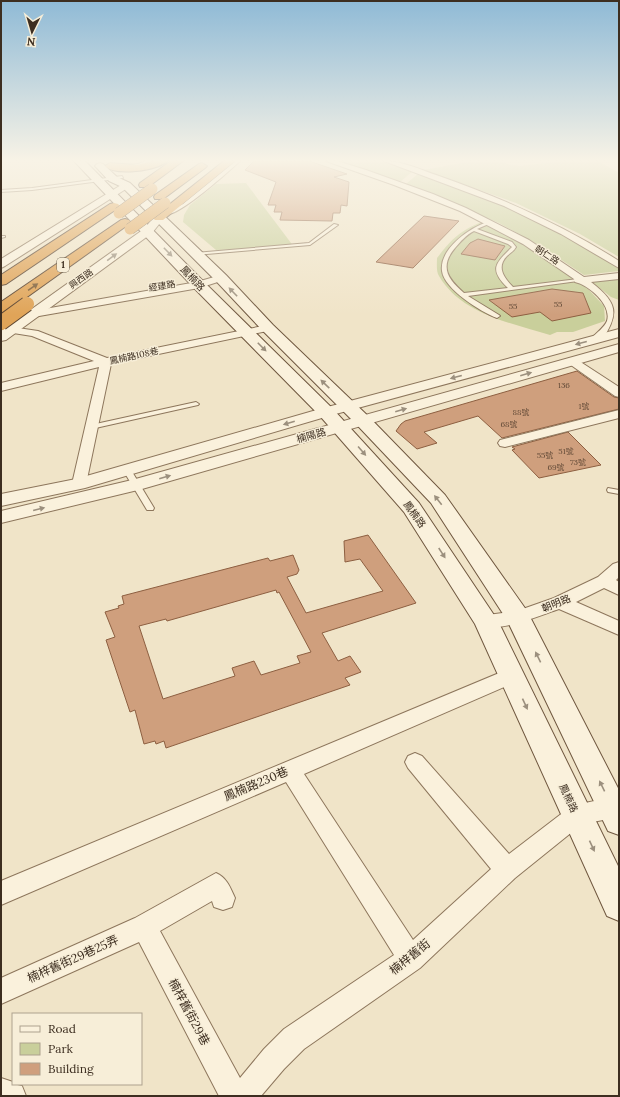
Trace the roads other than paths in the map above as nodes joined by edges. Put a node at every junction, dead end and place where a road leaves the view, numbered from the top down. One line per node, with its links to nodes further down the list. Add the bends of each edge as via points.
1 (83, 212): 17 (street)
2 (129, 212): 10 (highway, bridge)
3 (129, 212): 10 (highway, 1, bridge)
4 (130, 212): 15 (main road, 鳳楠路)
5 (153, 212): 11 (main road, 鳳楠路)
6 (166, 212): 11 (highway)
7 (170, 212): 11 (lane)
8 (472, 212): 12 (street, 朝仁路)
9 (524, 212): 18 (street, 朝仁路, via 597,250)
10 (122, 217): 22 (highway); 25 (highway, 1); 30 (highway, 1, one-way to 10); 31 (highway)
11 (159, 218): 15 (street, 興西路); 16 (main road, 鳳楠路)
12 (490, 222): 14 (lane); 21 (street, 朝仁路, via 558,261)
13 (336, 225): 16 (lane, via 310,244)
14 (473, 229): 24 (lane, via 510,243 514,247 503,256 499,266 502,280); 26 (lane, via 463,235 448,253 444,265 444,272 451,285)
15 (148, 231): 23 (main road, 鳳楠路, one-way to 23); 29 (street, 興西路, one-way to 15)
16 (195, 254): 20 (main road, 鳳楠路)
17 (1, 264)
18 (619, 265)
19 (619, 276): 21 (street)
20 (221, 278): 23 (street, 經建路); 35 (main road, 鳳楠路, one-way to 20)
21 (580, 280): 24 (lane); 27 (street, 朝仁路)
22 (1, 281)
23 (197, 283): 29 (street, 經建路); 31 (street, 經建路); 37 (main road, 鳳楠路)
24 (512, 289): 26 (lane)
25 (1, 294)
26 (464, 295): 33 (lane)
27 (607, 300): 28 (street, 朝仁路); 39 (street, via 612,309 613,320)
28 (619, 305)
29 (42, 307): 31 (street, 興西路); 32 (street, 經建路)
30 (1, 309)
31 (29, 309): 34 (street, 經建路); 36 (highway, bridge)
32 (1, 315)
33 (497, 316)
34 (1, 320)
35 (268, 328): 37 (street, 鳳楠路108巷); 47 (main road, 鳳楠路, one-way to 35)
36 (4, 330): 42 (street, via 34,333)
37 (246, 331): 42 (street, 鳳楠路108巷); 47 (main road, 鳳楠路, one-way to 47)
38 (619, 333): 39 (street, 楠陽路)
39 (598, 338): 47 (street, 楠陽路, one-way to 47)
40 (617, 351): 41 (street, 楠陽路)
41 (572, 361): 44 (street); 47 (street, 楠陽路, one-way to 41)
42 (106, 362): 43 (street, 鳳楠路108巷); 48 (street)
43 (1, 387)
44 (619, 393)
45 (196, 404): 48 (lane)
46 (619, 414): 49 (street)
47 (345, 416): 50 (street, 楠陽路, one-way to 50); 52 (street, 楠陽路, one-way to 47); 60 (main road, 鳳楠路, one-way to 47, via 438,499); 61 (main road, 鳳楠路, one-way to 61, via 412,508)
48 (91, 427): 51 (street)
49 (505, 443)
50 (127, 470): 51 (street, 楠陽路); 52 (lane)
51 (79, 484): 53 (street, 楠陽路)
52 (136, 485): 54 (lane); 55 (street, 楠陽路, one-way to 52)
53 (1, 500)
54 (150, 508)
55 (1, 517)
56 (619, 568): 57 (street, 朝明路)
57 (604, 581): 58 (street); 59 (street, 朝明路)
58 (619, 589)
59 (560, 602): 60 (street, 朝明路); 62 (street)
60 (518, 617): 61 (street, 朝明路); 67 (main road, 鳳楠路, one-way to 60)
61 (486, 621): 63 (main road, 鳳楠路)
62 (619, 628)
63 (511, 676): 65 (street, 鳳楠路230巷); 66 (main road, 鳳楠路, one-way to 66)
64 (415, 762): 68 (street)
65 (290, 770): 69 (street, 鳳楠路230巷); 73 (street)
66 (577, 815): 67 (street); 68 (street, 楠梓舊街); 71 (main road, 鳳楠路, one-way to 71)
67 (616, 815)
68 (507, 870): 73 (street, 楠梓舊街)
69 (1, 893)
70 (223, 898): 72 (street, 楠梓舊街29巷25弄, via 216,885)
71 (619, 904)
72 (144, 927): 74 (street, 楠梓舊街29巷25弄); 77 (street, 楠梓舊街29巷)
73 (411, 959): 78 (street, 楠梓舊街, via 294,1039)
74 (1, 991)
75 (1, 1092): 76 (street)
76 (12, 1096)
77 (234, 1096)
78 (243, 1096)

